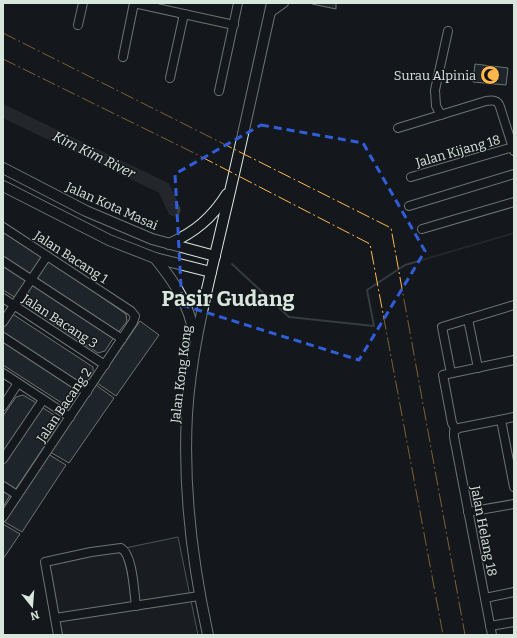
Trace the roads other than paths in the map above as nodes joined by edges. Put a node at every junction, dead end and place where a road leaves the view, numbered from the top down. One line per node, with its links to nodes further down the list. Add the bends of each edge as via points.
1 (83, 3): 7 (street)
2 (134, 3): 6 (street); 10 (street)
3 (238, 3): 8 (street)
4 (284, 3): 5 (street)
5 (271, 8): 20 (main road, Jalan Kong Kong)
6 (184, 14): 8 (street); 11 (street)
7 (78, 25)
8 (234, 25): 12 (street)
9 (448, 31): 13 (street, via 435,90 436,106)
10 (123, 57)
11 (170, 78)
12 (219, 91)
13 (441, 114): 14 (street); 15 (street, via 486,100 494,100 499,103)
14 (398, 128)
15 (513, 149): 18 (street, Jalan Kijang 18)
16 (3, 168): 25 (main road, Jalan Kota Masai, via 86,210)
17 (514, 174): 22 (street)
18 (411, 177)
19 (3, 186): 28 (main road, via 109,240)
20 (231, 187): 25 (main road, via 210,217 183,238); 27 (main road, Jalan Kong Kong)
21 (514, 202): 24 (street)
22 (409, 206)
23 (3, 227): 26 (street, Jalan Bacang 1)
24 (422, 229)
25 (169, 244): 27 (main road, Jalan Kota Masai)
26 (47, 256): 31 (street); 35 (street, Jalan Bacang 1)
27 (215, 256): 30 (main road, Jalan Kong Kong)
28 (155, 258): 30 (main road); 40 (main road, via 183,298 192,322)
29 (3, 261): 31 (street)
30 (211, 272): 40 (main road, Jalan Kong Kong)
31 (31, 280): 33 (street); 39 (street)
32 (3, 298): 33 (street, Jalan Bacang 3)
33 (14, 305): 37 (street); 42 (street, Jalan Bacang 3)
34 (514, 305): 36 (street)
35 (125, 307): 39 (street, Jalan Bacang 2, via 134,313 135,319)
36 (468, 319): 43 (street); 45 (street, Jalan Helang 18, via 442,327)
37 (3, 322)
38 (3, 337): 47 (street)
39 (122, 339): 42 (street, Jalan Bacang 2)
40 (196, 344): 62 (main road, Jalan Kong Kong, via 187,413 186,465 188,520)
41 (514, 360): 43 (street)
42 (105, 365): 47 (street, Jalan Bacang 2)
43 (478, 368): 45 (street)
44 (3, 373): 46 (street)
45 (447, 374): 53 (street, Jalan Helang 18)
46 (18, 383): 48 (street); 49 (street)
47 (87, 392): 50 (street, Jalan Bacang 2)
48 (43, 400): 50 (street); 54 (street)
49 (3, 406)
50 (70, 417): 57 (street, Jalan Bacang 2)
51 (514, 417): 52 (street)
52 (501, 420): 53 (street); 56 (street)
53 (455, 430): 59 (street, Jalan Helang 18, via 454,437)
54 (3, 459)
55 (3, 486): 57 (street)
56 (514, 487)
57 (18, 495): 60 (street, Jalan Bacang 2)
58 (514, 504): 59 (street)
59 (468, 512): 63 (street, Jalan Helang 18)
60 (3, 517)
61 (514, 592): 63 (street)
62 (199, 596): 64 (street); 69 (main road, Jalan Kong Kong)
63 (485, 598): 67 (street, Jalan Helang 18)
64 (136, 606): 65 (street); 65 (street, via 127,554 121,548 104,550 45,562)
65 (55, 618): 68 (street)
66 (514, 622): 67 (street)
67 (490, 626): 70 (street, Jalan Helang 18)
68 (58, 635)
69 (208, 635)
70 (492, 635)

